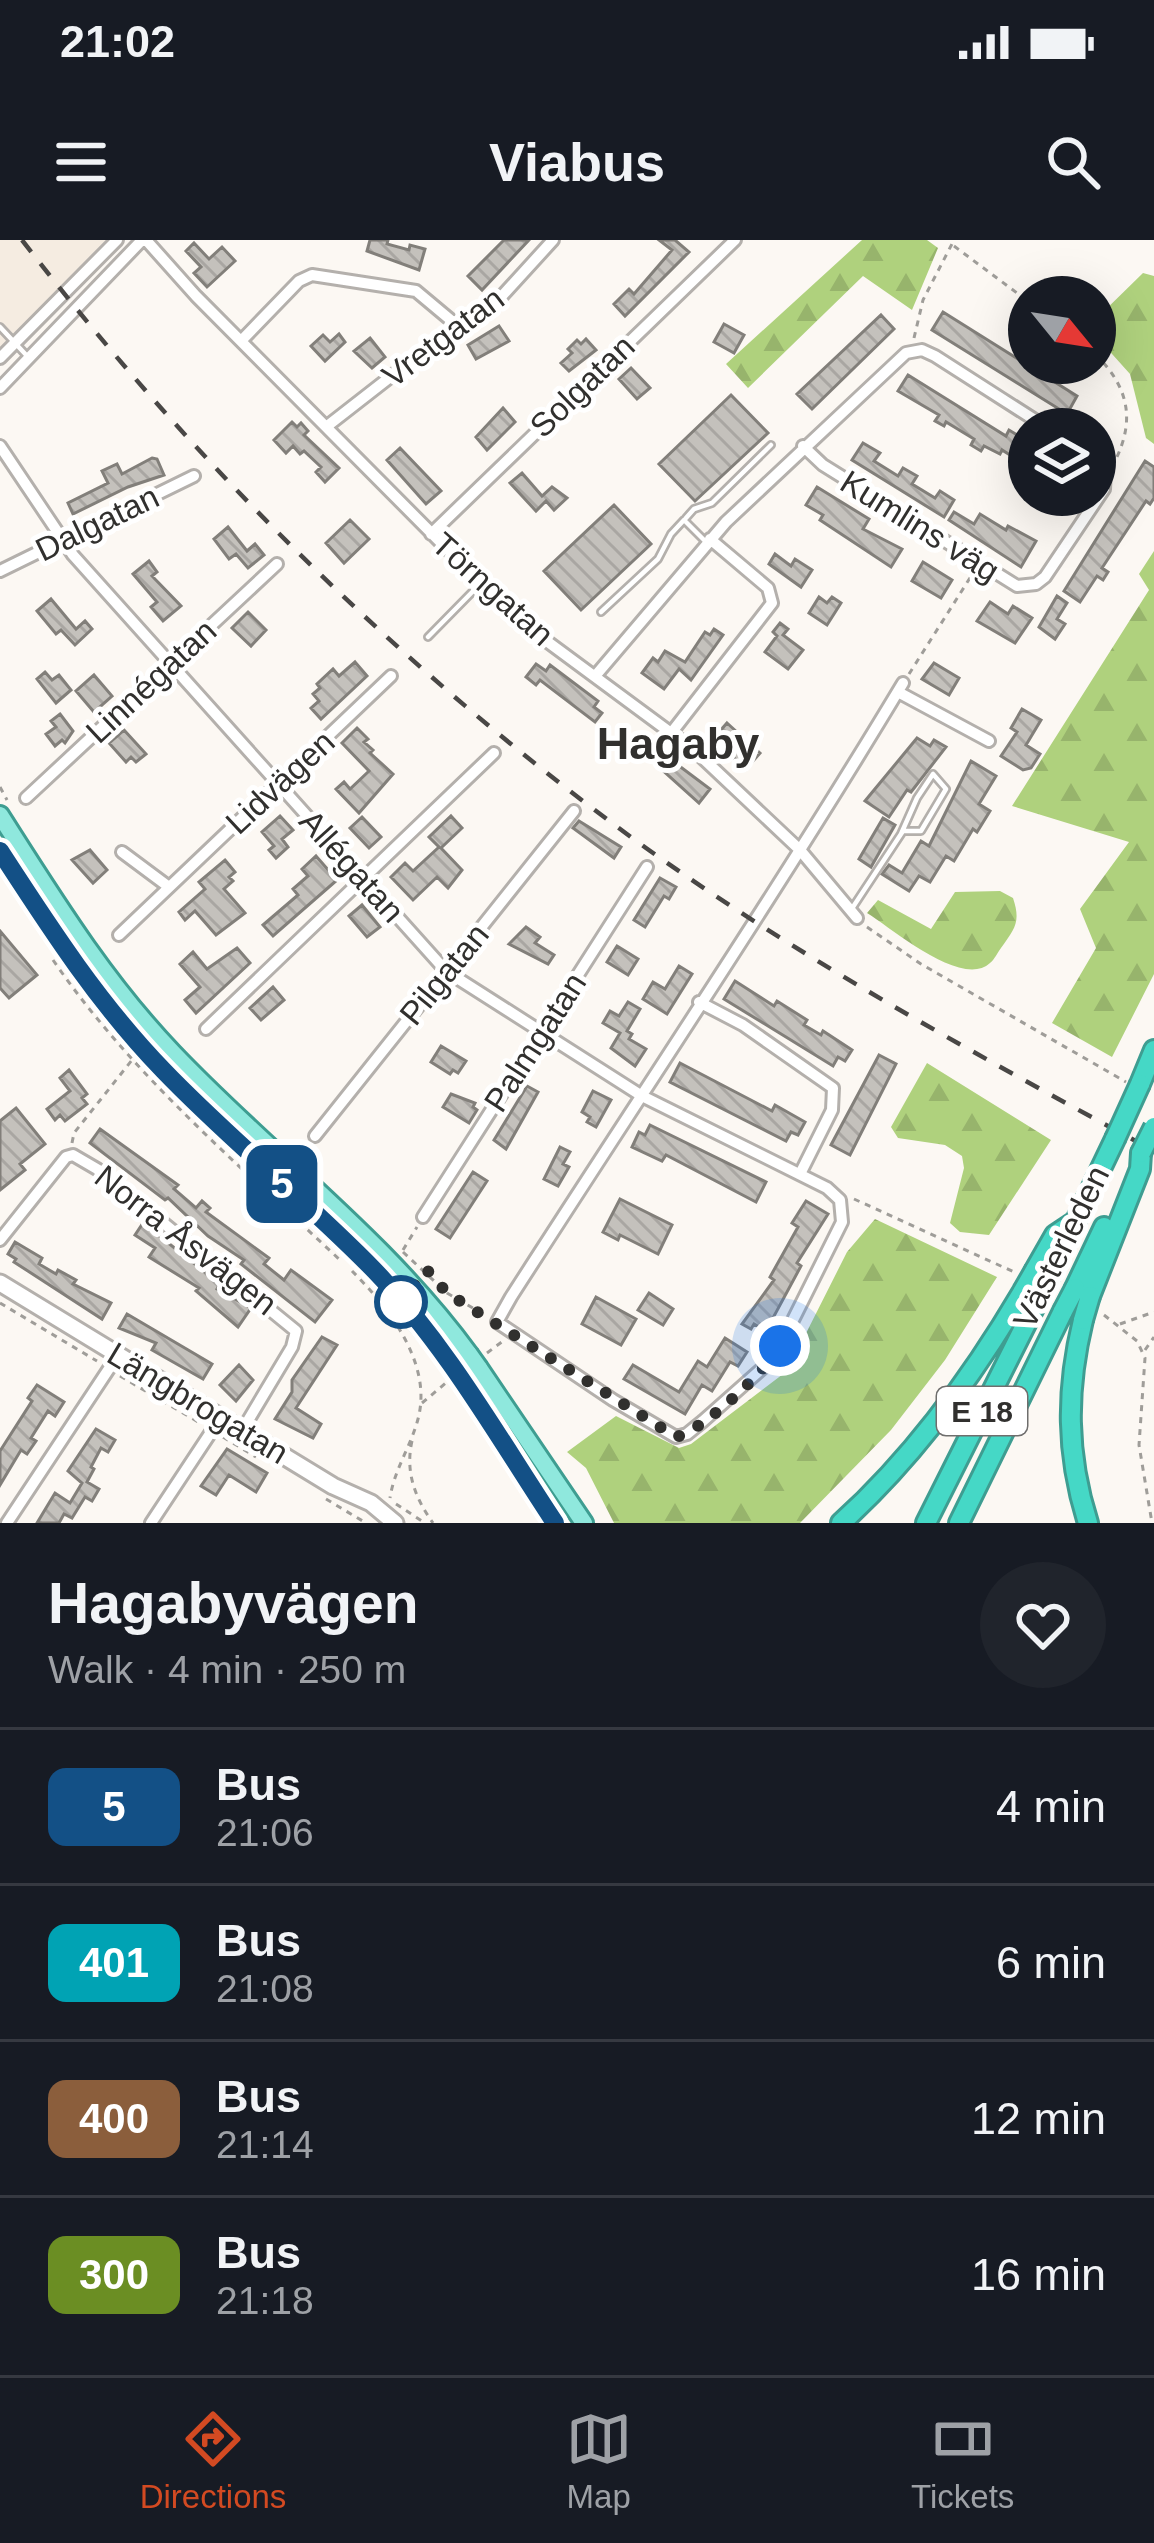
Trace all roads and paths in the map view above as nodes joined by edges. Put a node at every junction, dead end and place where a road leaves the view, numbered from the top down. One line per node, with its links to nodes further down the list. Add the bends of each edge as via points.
1 (116, 240): 10 (street)
2 (144, 240): 9 (street, Törngatan); 13 (street)
3 (553, 240): 8 (street, Vretgatan, via 491,308)
4 (735, 240): 25 (street, Solgatan)
5 (953, 242): 6 (path); 11 (path, via 923,300)
6 (1008, 285)
7 (0, 327): 10 (lane)
8 (459, 327): 9 (street, via 416,291 312,275); 17 (street, Vretgatan)
9 (241, 340): 17 (street, Törngatan)
10 (15, 343): 12 (street); 13 (lane)
11 (914, 352): 16 (street, via 935,356); 20 (street, Kumlins väg, via 895,359)
12 (0, 358)
13 (29, 358): 15 (street)
14 (1116, 378): 21 (path, via 1127,400)
15 (0, 388)
16 (1016, 408)
17 (326, 428): 25 (street, Törngatan)
18 (771, 445): 24 (lane)
19 (0, 446): 26 (street, Allégatan)
20 (803, 446): 27 (street, Kumlins väg); 29 (street, Kumlins väg)
21 (1116, 458)
22 (194, 476): 26 (street, Dalgatan)
23 (1086, 516): 29 (street, Kumlins väg, via 1036,584 1017,586)
24 (684, 520): 27 (lane); 32 (lane, via 658,559)
25 (431, 534): 31 (street, Törngatan)
26 (62, 541): 30 (street, Dalgatan); 34 (street, Allégatan)
27 (709, 541): 35 (street, Kumlins väg); 38 (street, via 768,588 772,603)
28 (277, 564): 34 (street, Linnégatan)
29 (979, 564): 37 (path)
30 (0, 571)
31 (481, 583): 33 (lane); 35 (street, Törngatan)
32 (602, 612)
33 (428, 637)
34 (170, 663): 41 (street, Allégatan); 43 (street, Linnégatan)
35 (596, 675): 38 (street, Törngatan)
36 (391, 676): 41 (street, Lidvägen)
37 (901, 687): 39 (street); 48 (street)
38 (671, 732): 48 (street, Törngatan)
39 (989, 741)
40 (494, 753): 51 (street)
41 (278, 784): 51 (street, Allégatan); 52 (street, Lidvägen)
42 (0, 788): 45 (path)
43 (26, 799)
44 (574, 811): 55 (street, Pilgatan)
45 (6, 812): 82 (main road, via 95,962 150,1027 387,1258)
46 (901, 835): 46 (lane, via 921,831 946,789 933,774); 53 (lane)
47 (0, 850): 84 (main road, via 138,1043 375,1271)
48 (800, 850): 53 (street, Törngatan); 56 (street)
49 (122, 852): 52 (street)
50 (647, 867): 58 (street, Palmgatan)
51 (362, 878): 55 (street, Allégatan); 57 (street)
52 (169, 887): 54 (street, Lidvägen)
53 (854, 914): 61 (path, via 921,964)
54 (119, 934)
55 (446, 971): 58 (street, Allégatan); 64 (street, Pilgatan)
56 (700, 1002): 62 (street); 66 (street, via 832,1088 832,1110)
57 (206, 1029)
58 (540, 1032): 62 (street, Allégatan); 67 (street, Palmgatan)
59 (1154, 1050): 61 (highway, Västerleden)
60 (132, 1060): 65 (path, via 74,1133)
61 (1137, 1085): 71 (highway, Västerleden, bridge, via 1077,1220 1055,1235)
62 (642, 1096): 66 (street, Allégatan); 76 (street)
63 (1154, 1126): 70 (highway, Västerleden, bridge)
64 (315, 1136)
65 (69, 1156): 68 (street, Norra Åsvägen); 87 (street, Norra Åsvägen, via 97,1169 296,1331)
66 (800, 1174): 76 (street, Allégatan, via 835,1193 842,1222 774,1358 687,1434 667,1434)
67 (423, 1217): 72 (path, via 402,1251)
68 (0, 1240)
69 (0, 1283): 83 (street, Längbrogatan)
70 (1082, 1292): 101 (highway, Västerleden / E 18, bridge, via 1063,1311); 102 (highway, bridge, via 1069,1423)
71 (1030, 1295): 99 (highway, Västerleden, via 898,1466); 100 (highway, Västerleden / E 18)
72 (454, 1297): 74 (path); 76 (path)
73 (0, 1303): 83 (path)
74 (444, 1303)
75 (1154, 1312): 77 (path)
76 (497, 1322)
77 (1118, 1325)
78 (1154, 1337): 81 (path)
79 (411, 1338): 85 (path)
80 (500, 1344): 82 (path)
81 (1143, 1352)
82 (478, 1359): 98 (main road)
83 (114, 1362): 86 (street, Längbrogatan); 86 (path); 91 (street)
84 (455, 1376): 85 (path); 97 (main road)
85 (422, 1403): 88 (path)
86 (216, 1424): 87 (street, Längbrogatan); 89 (path); 92 (street)
87 (242, 1429): 94 (street, Längbrogatan)
88 (413, 1432): 95 (path, via 390,1500); 96 (path, via 411,1478)
89 (268, 1464)
90 (324, 1498): 93 (path)
91 (7, 1523)
92 (151, 1523)
93 (366, 1523)
94 (395, 1523)
95 (425, 1523)
96 (433, 1523)
97 (555, 1523)
98 (584, 1523)
99 (842, 1523)
100 (926, 1523)
101 (959, 1523)
102 (1088, 1523)

